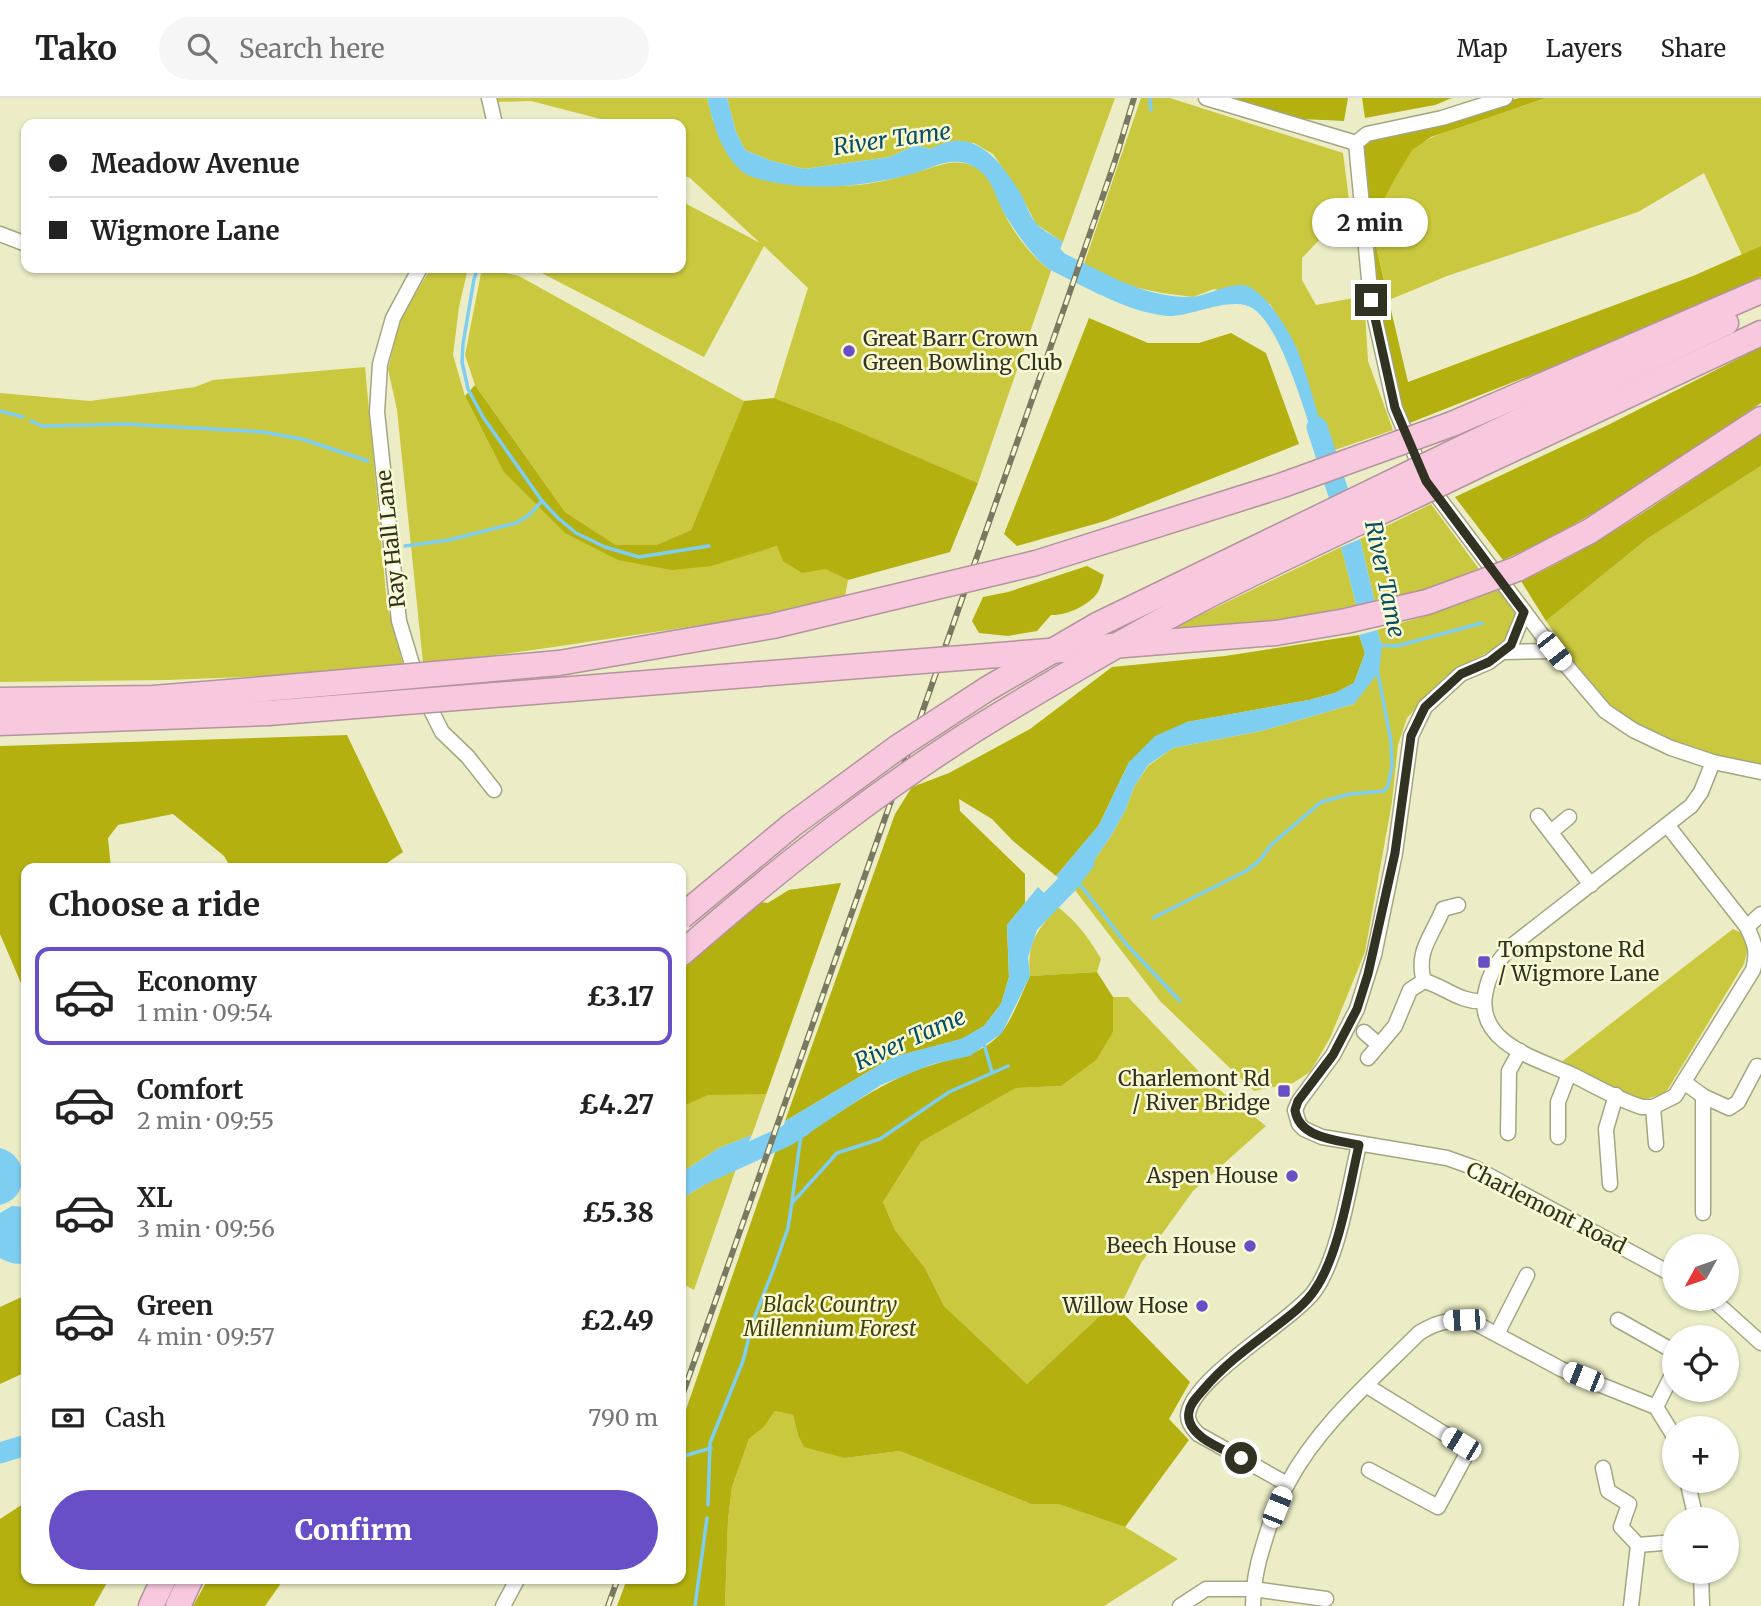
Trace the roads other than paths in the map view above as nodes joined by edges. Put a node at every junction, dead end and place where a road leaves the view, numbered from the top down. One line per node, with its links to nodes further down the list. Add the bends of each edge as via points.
1 (489, 98): 4 (street)
2 (1206, 98): 5 (street)
3 (1505, 98): 5 (street, via 1367,134)
4 (494, 119)
5 (1356, 143): 14 (street, via 1371,300 1395,408 1426,481)
6 (0, 234): 7 (street)
7 (21, 242)
8 (417, 273): 22 (street, Ray Hall Lane, via 393,318 380,364 377,412 399,621 418,684 442,732)
9 (1761, 291): 18 (highway, bridge, via 1452,424 1280,486 1036,563 773,626 559,663)
10 (1761, 306): 13 (highway)
11 (1761, 333): 13 (highway)
12 (1761, 419): 18 (highway, bridge, via 1590,531 1517,569 1427,602 1346,621 1276,633)
13 (1471, 456): 31 (highway, bridge, via 1097,625 898,747 802,817); 34 (highway, bridge, via 1123,642 1005,711 809,846)
14 (1524, 612): 15 (street); 16 (street, via 1516,636)
15 (1554, 651): 16 (street); 20 (street, via 1583,688 1617,720 1671,748)
16 (1503, 652): 50 (street, Charlemont Road, via 1461,674 1425,707 1411,736 1395,853 1374,956 1357,1009 1333,1055 1295,1110 1304,1129)
17 (0, 700): 18 (highway)
18 (267, 701): 19 (highway)
19 (0, 723)
20 (1713, 762): 21 (street); 25 (street, via 1701,792)
21 (1761, 772)
22 (494, 790)
23 (1538, 816): 26 (street)
24 (1569, 817): 26 (street)
25 (1668, 826): 27 (street); 33 (street)
26 (1552, 831): 27 (street)
27 (1591, 885): 36 (street, via 1503,954 1492,968)
28 (1433, 896): 30 (street)
29 (1458, 905): 30 (street)
30 (1443, 909): 35 (street, via 1420,958)
31 (686, 913)
32 (1761, 914): 33 (street)
33 (1747, 928): 43 (street, via 1757,954 1754,970)
34 (686, 950)
35 (1424, 981): 36 (street, via 1465,1001); 38 (street, via 1410,990 1395,1026)
36 (1484, 1001): 39 (street, via 1490,1028)
37 (1364, 1032): 38 (street)
38 (1379, 1045): 40 (street)
39 (1520, 1051): 42 (street); 47 (street, via 1509,1071)
40 (1368, 1058)
41 (1757, 1066): 45 (street, via 1730,1108)
42 (1569, 1073): 44 (street); 48 (street, via 1558,1102)
43 (1684, 1082): 45 (street); 46 (street, via 1675,1096)
44 (1616, 1095): 46 (street); 51 (street, via 1606,1129)
45 (1703, 1096): 52 (street)
46 (1653, 1107): 49 (street)
47 (1508, 1133)
48 (1558, 1137)
49 (1657, 1144)
50 (1359, 1145): 53 (street, Charlemont Road, via 1447,1158 1475,1168); 66 (street, via 1337,1236 1314,1292 1213,1378 1188,1414 1198,1434)
51 (1610, 1184)
52 (1703, 1213)
53 (1662, 1269)
54 (1527, 1275): 57 (street)
55 (1725, 1311): 58 (street)
56 (1618, 1320): 59 (street)
57 (1497, 1334): 60 (street, via 1464,1320 1431,1325); 62 (street, via 1562,1369)
58 (1761, 1343)
59 (1662, 1345)
60 (1367, 1386): 65 (street, via 1466,1450 1438,1507); 66 (street, via 1328,1426)
61 (1662, 1396): 62 (street)
62 (1656, 1408): 63 (street)
63 (1662, 1417)
64 (1603, 1468): 68 (street, via 1608,1491 1629,1504 1621,1527)
65 (1369, 1471)
66 (1287, 1484): 73 (street, via 1268,1530)
67 (1662, 1543): 68 (street)
68 (1638, 1545): 80 (street)
69 (161, 1584): 75 (highway)
70 (188, 1584): 76 (highway)
71 (515, 1584): 77 (street)
72 (1701, 1584): 81 (street)
73 (1253, 1589): 74 (street); 78 (street, via 1206,1589); 79 (street)
74 (1326, 1599)
75 (151, 1606)
76 (178, 1606)
77 (503, 1606)
78 (1180, 1606)
79 (1253, 1606)
80 (1632, 1606)
81 (1702, 1606)

